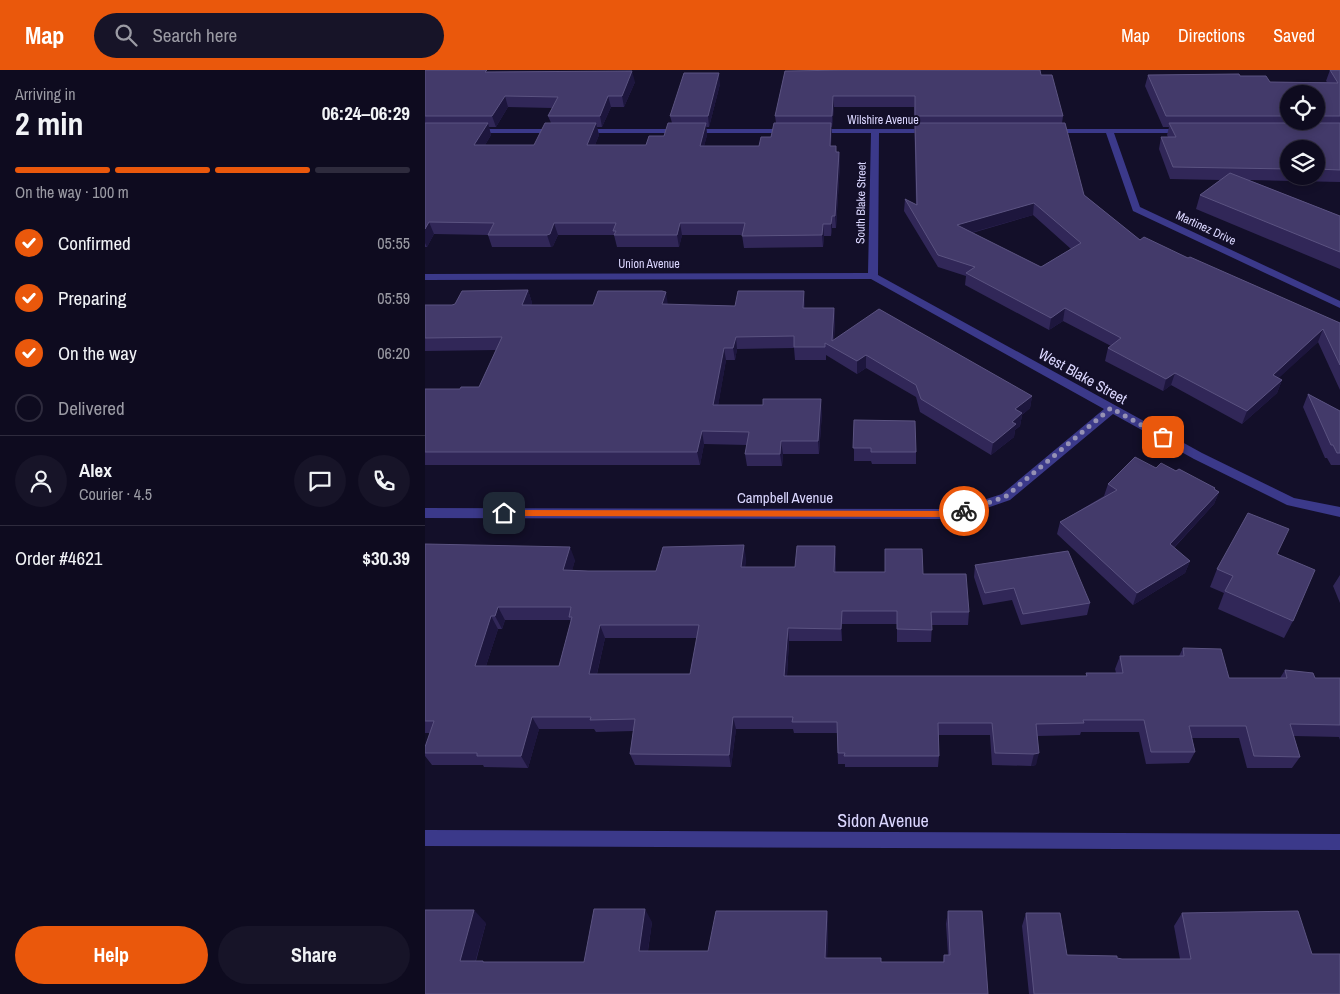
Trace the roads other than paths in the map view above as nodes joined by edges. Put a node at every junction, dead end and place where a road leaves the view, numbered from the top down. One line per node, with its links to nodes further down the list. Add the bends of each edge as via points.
1 (465, 131): 2 (street)
2 (565, 131)
3 (575, 131): 4 (street)
4 (795, 131)
5 (805, 131): 6 (street, Wilshire Avenue)
6 (875, 131): 7 (street, Wilshire Avenue); 11 (street, South Blake Street)
7 (943, 131)
8 (1041, 131): 9 (street)
9 (1109, 131): 10 (street); 13 (street, Martinez Drive, via 1136,209)
10 (1196, 131)
11 (873, 276): 12 (street, Union Avenue); 14 (street, West Blake Street)
12 (425, 277)
13 (1340, 305)
14 (1111, 408): 15 (street, West Blake Street, via 1291,502); 16 (street, Campbell Avenue, via 1005,497 955,514)
15 (1340, 512)
16 (425, 513)
17 (425, 838): 18 (street, Sidon Avenue)
18 (1340, 842)

